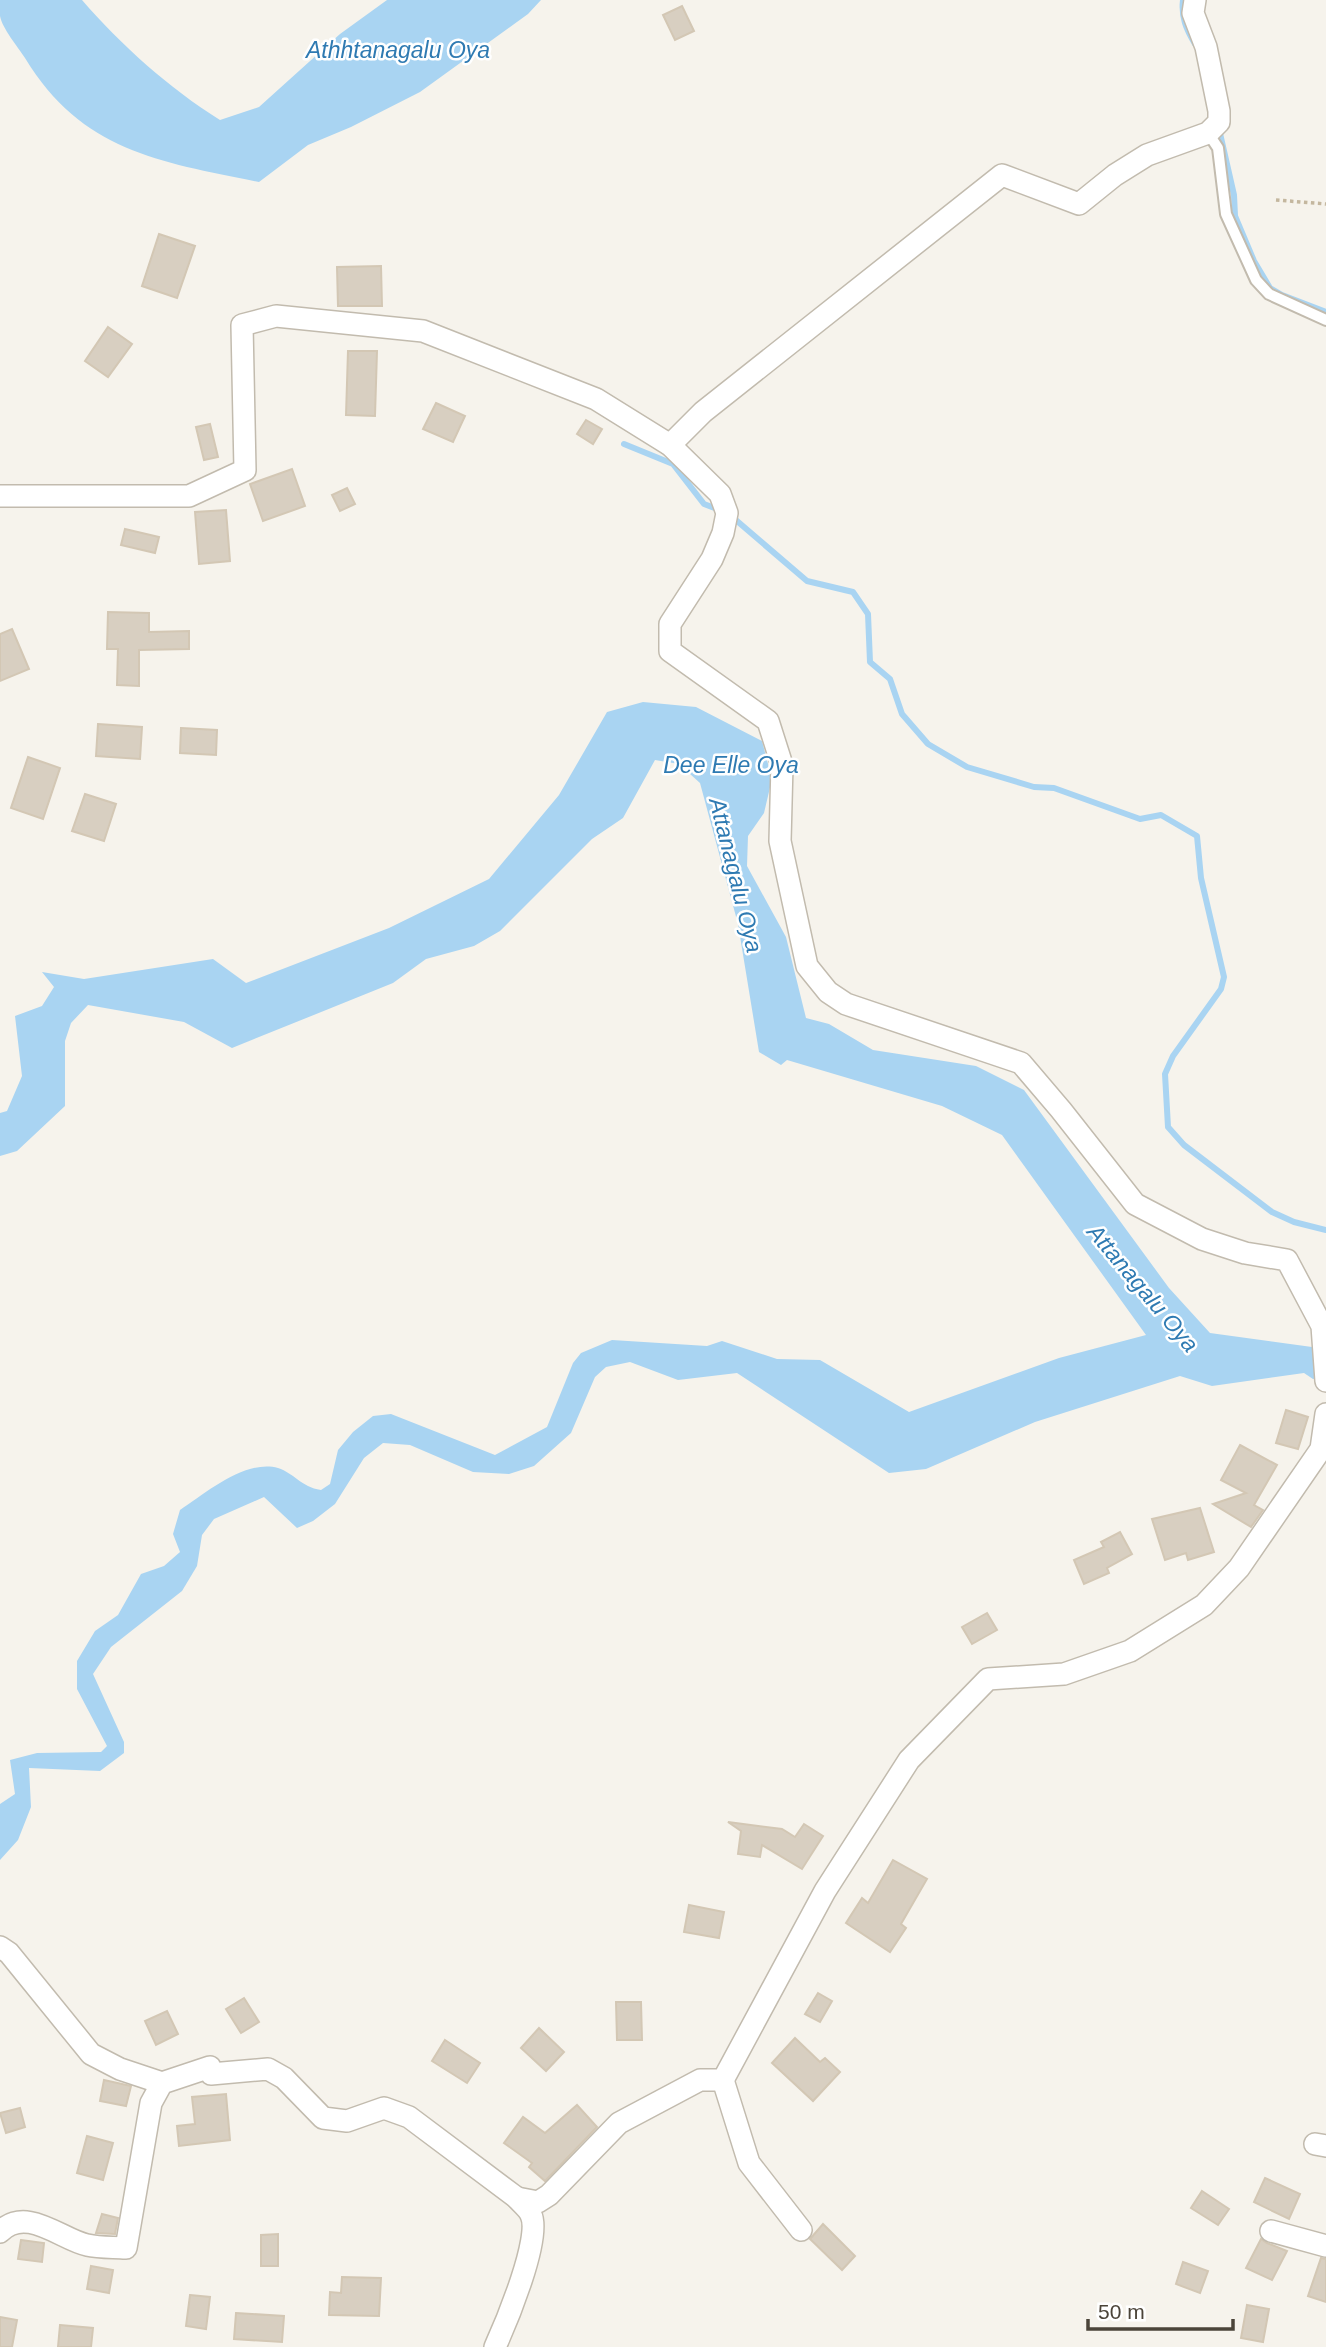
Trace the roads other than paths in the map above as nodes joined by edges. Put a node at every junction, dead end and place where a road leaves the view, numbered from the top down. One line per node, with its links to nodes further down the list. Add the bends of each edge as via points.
1 (1195, 0): 2 (street, via 1193,13 1206,47 1219,111 1219,121)
2 (1208, 133): 3 (lane, via 1218,148 1226,214 1256,280 1269,294); 4 (street, via 1146,155 1079,204 1002,175 703,412)
3 (1326, 320)
4 (670, 445): 5 (street, via 596,399 424,331 275,316 242,325 245,470 189,496); 6 (street, via 720,494 727,513 712,559 670,624 670,651 768,721 782,765 780,841 807,966 828,992 846,1003 1021,1063 1135,1204 1202,1239 1287,1260 1322,1326)
5 (0, 496)
6 (1326, 1381)
7 (1326, 1414): 9 (street, via 1321,1449 1239,1568 1204,1605 1130,1651 1064,1674 988,1679 909,1760 825,1891)
8 (0, 1947): 10 (street, via 91,2054)
9 (723, 2080): 11 (street, via 700,2080 619,2123 549,2195 538,2202); 12 (street, via 749,2163)
10 (162, 2083): 11 (street, via 210,2067 211,2074 268,2069 284,2078 323,2118 347,2121 384,2108 409,2117); 14 (street, via 151,2102 126,2248 85,2245 49,2227 16,2222)
11 (517, 2198): 16 (street, via 531,2214 535,2231 513,2307)
12 (801, 2230)
13 (1271, 2231): 15 (street)
14 (0, 2232)
15 (1326, 2246)
16 (495, 2347)

